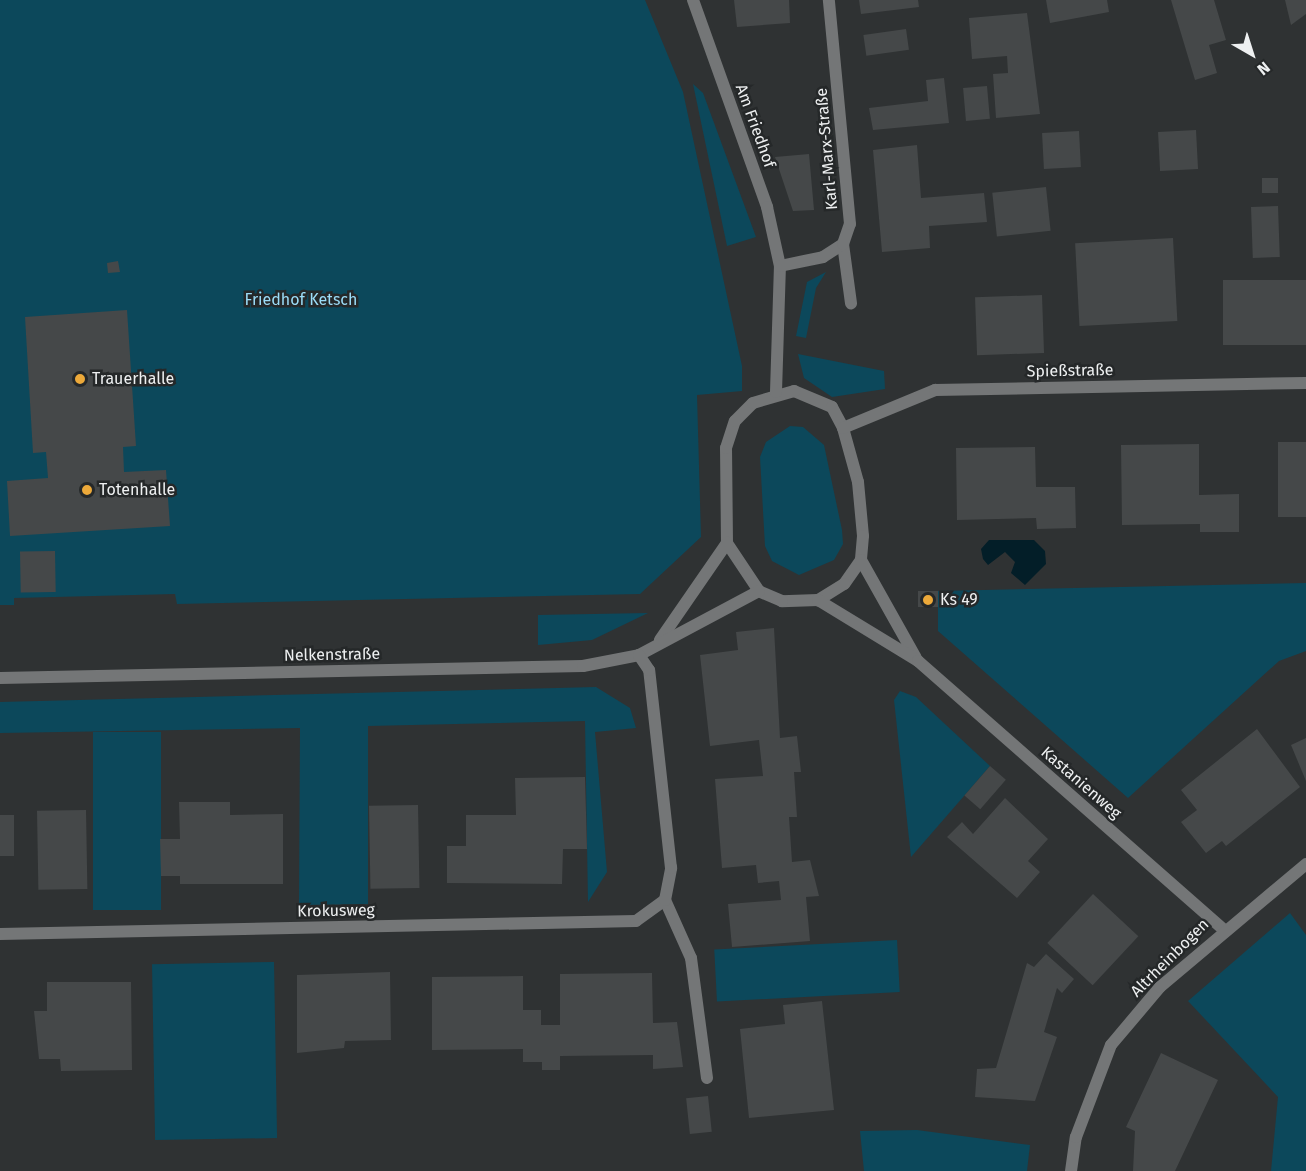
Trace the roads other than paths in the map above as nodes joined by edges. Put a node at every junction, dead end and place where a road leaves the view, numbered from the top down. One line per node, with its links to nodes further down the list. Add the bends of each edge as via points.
1 (693, 0): 4 (street, Am Friedhof, via 767,207)
2 (830, 0): 3 (street, Karl-Marx-Straße, via 850,224)
3 (843, 244): 4 (street, via 823,257); 5 (street, Karl-Marx-Straße)
4 (780, 266): 7 (street)
5 (850, 303)
6 (1306, 383): 8 (street, Spießstraße, via 935,390)
7 (776, 392): 8 (street, via 815,398 832,407); 9 (street, via 753,403 735,421 726,448)
8 (843, 428): 10 (street, via 862,509)
9 (728, 543): 11 (street); 13 (street, Nelkenstraße)
10 (861, 560): 12 (street, via 844,584); 15 (street, Kastanienweg)
11 (759, 591): 12 (street, via 782,601); 13 (street, Nelkenstraße)
12 (818, 600): 15 (street, Kastanienweg)
13 (660, 641): 14 (street, Nelkenstraße)
14 (639, 655): 16 (street, Nelkenstraße, via 583,666); 18 (street, via 649,670 672,868)
15 (918, 661): 19 (street, Kastanienweg)
16 (0, 678)
17 (1306, 864): 19 (street, Altrheinbogen)
18 (665, 900): 20 (street, Krokusweg, via 636,921); 21 (street, via 691,958)
19 (1223, 928): 22 (street, Altrheinbogen, via 1160,987 1111,1045 1076,1137)
20 (0, 934)
21 (707, 1078)
22 (1071, 1171)

